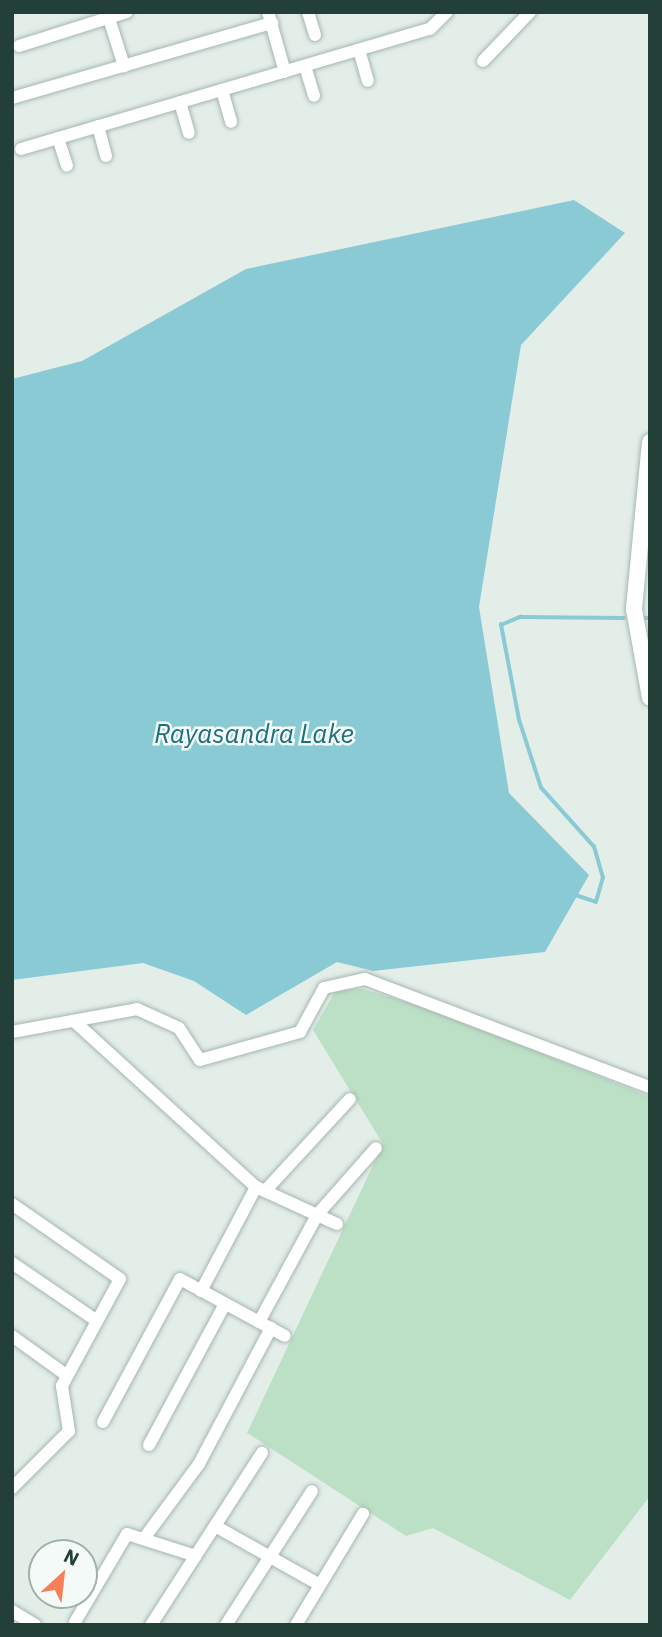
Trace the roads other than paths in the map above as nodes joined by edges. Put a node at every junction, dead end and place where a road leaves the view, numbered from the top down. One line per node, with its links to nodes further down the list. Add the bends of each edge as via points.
1 (127, 12): 5 (street)
2 (308, 12): 7 (street)
3 (447, 12): 9 (street, via 430,29)
4 (530, 12): 10 (street)
5 (107, 15): 8 (street); 11 (street)
6 (270, 18): 11 (street); 13 (street)
7 (315, 35)
8 (19, 46)
9 (359, 50): 12 (street); 14 (street)
10 (484, 61)
11 (124, 66): 17 (street)
12 (305, 66): 13 (street); 16 (street)
13 (285, 72): 15 (street)
14 (368, 81)
15 (222, 90): 18 (street); 19 (street)
16 (314, 96)
17 (12, 99)
18 (180, 102): 20 (street); 21 (street)
19 (231, 122)
20 (98, 126): 22 (street); 24 (street)
21 (189, 133)
22 (58, 138): 23 (street); 25 (street)
23 (21, 149)
24 (106, 156)
25 (67, 166)
26 (650, 442): 27 (street, via 634,609)
27 (650, 698)
28 (74, 1021): 29 (street); 30 (street, via 137,1009 155,1014 186,1035 200,1060 300,1032 324,988 365,979); 33 (street)
29 (12, 1032)
30 (650, 1087)
31 (350, 1099): 33 (street)
32 (376, 1148): 35 (street)
33 (260, 1189): 35 (street); 38 (street)
34 (12, 1204): 40 (street, via 120,1279)
35 (317, 1215): 36 (street); 41 (street)
36 (337, 1224)
37 (12, 1263): 40 (street)
38 (201, 1291): 39 (street); 45 (street, via 180,1279)
39 (225, 1304): 41 (street); 46 (street)
40 (97, 1321): 44 (street)
41 (265, 1325): 43 (street); 52 (street, via 199,1464)
42 (12, 1336): 44 (street)
43 (285, 1336)
44 (66, 1375): 48 (street, via 62,1395 71,1418 69,1431)
45 (103, 1422)
46 (149, 1445)
47 (262, 1453): 51 (street)
48 (12, 1488)
49 (312, 1491): 54 (street)
50 (363, 1514): 55 (street)
51 (215, 1526): 53 (street); 54 (street)
52 (145, 1537): 53 (street); 57 (street, via 127,1534)
53 (196, 1556): 59 (street)
54 (270, 1557): 55 (street); 60 (street)
55 (320, 1585): 61 (street)
56 (12, 1611): 58 (street)
57 (75, 1622)
58 (35, 1625)
59 (151, 1625)
60 (226, 1625)
61 (296, 1625)

